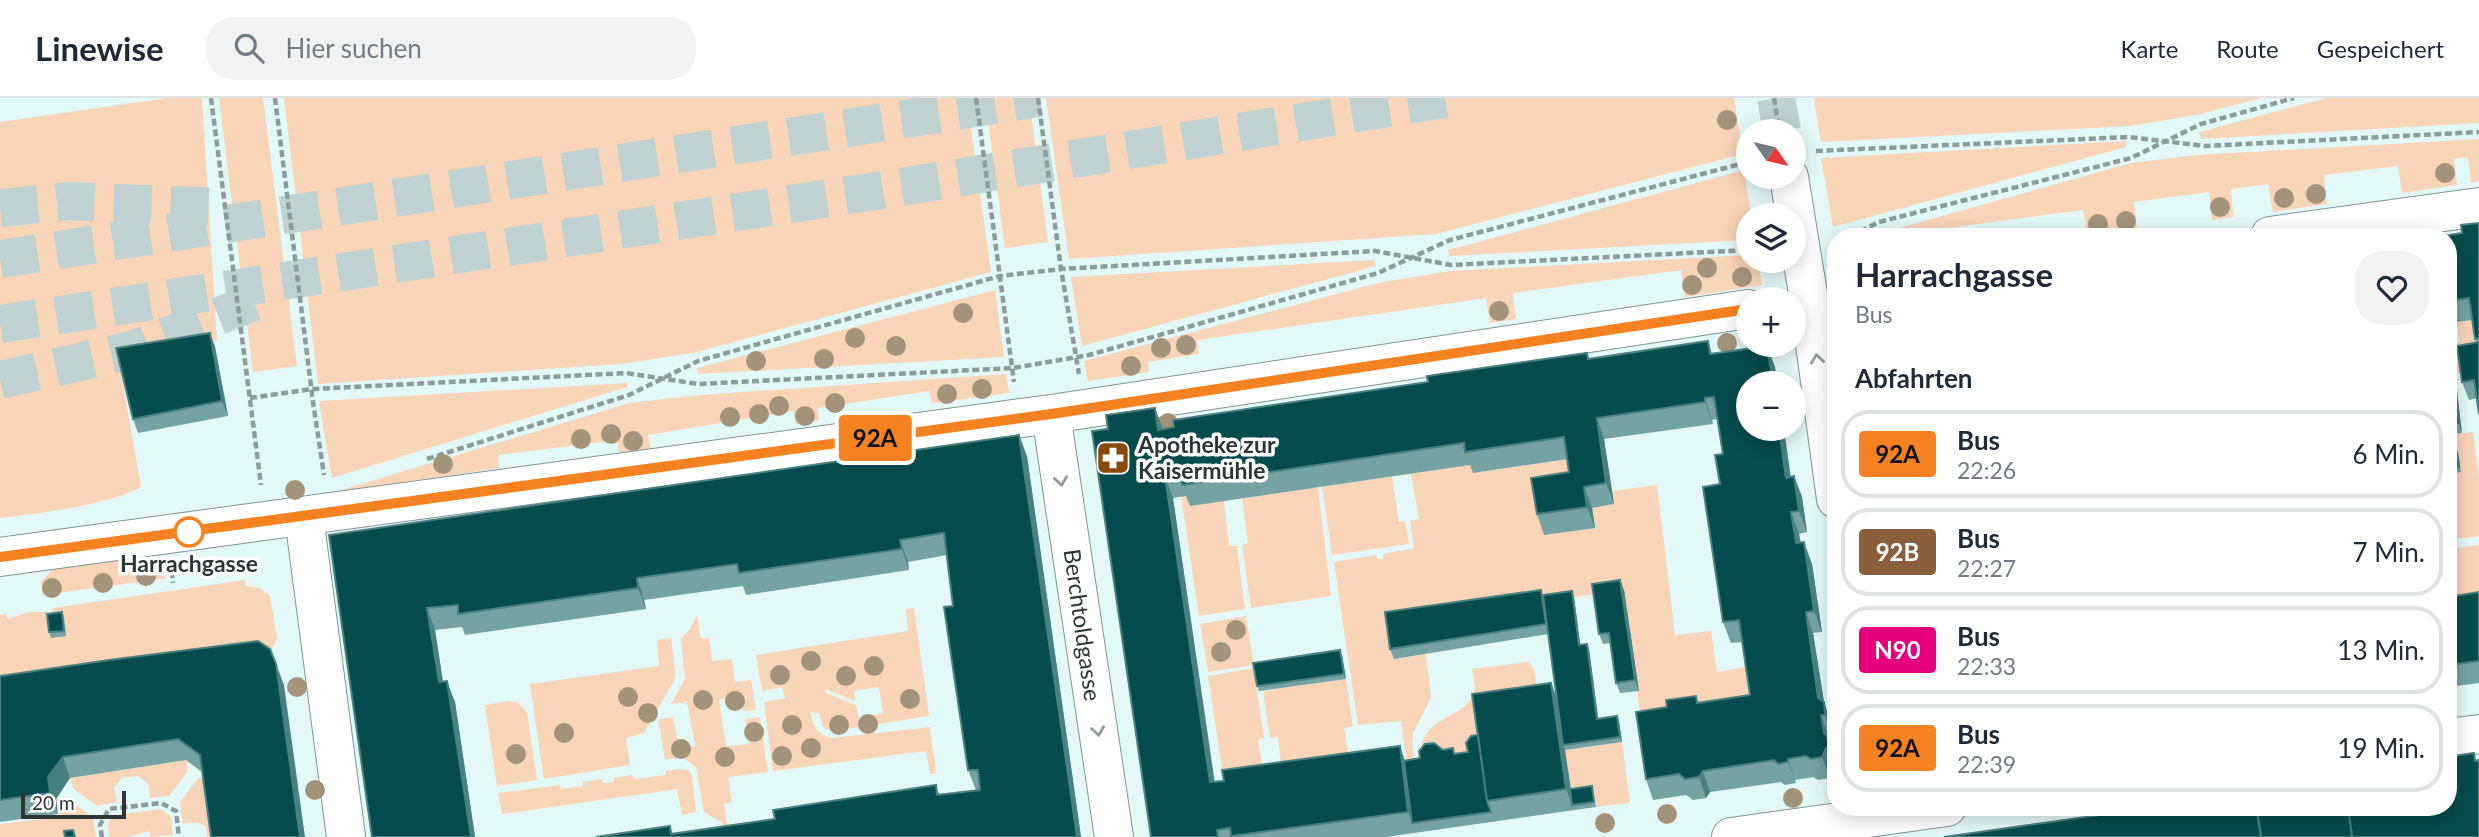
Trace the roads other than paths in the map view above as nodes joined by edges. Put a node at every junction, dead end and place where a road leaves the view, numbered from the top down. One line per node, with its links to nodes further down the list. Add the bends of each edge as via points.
1 (1791, 189): 4 (street)
2 (2479, 207): 3 (street)
3 (2328, 228)
4 (1813, 300): 7 (street, one-way to 4)
5 (1736, 311): 6 (street)
6 (1051, 414): 8 (street); 15 (street, Berchtoldgasse, one-way to 15)
7 (1827, 421)
8 (304, 517): 9 (street); 14 (street)
9 (0, 557)
10 (2479, 734): 11 (street)
11 (2457, 737)
12 (1900, 816): 13 (street)
13 (1879, 820): 16 (street)
14 (346, 837)
15 (1114, 837)
16 (1731, 837)

